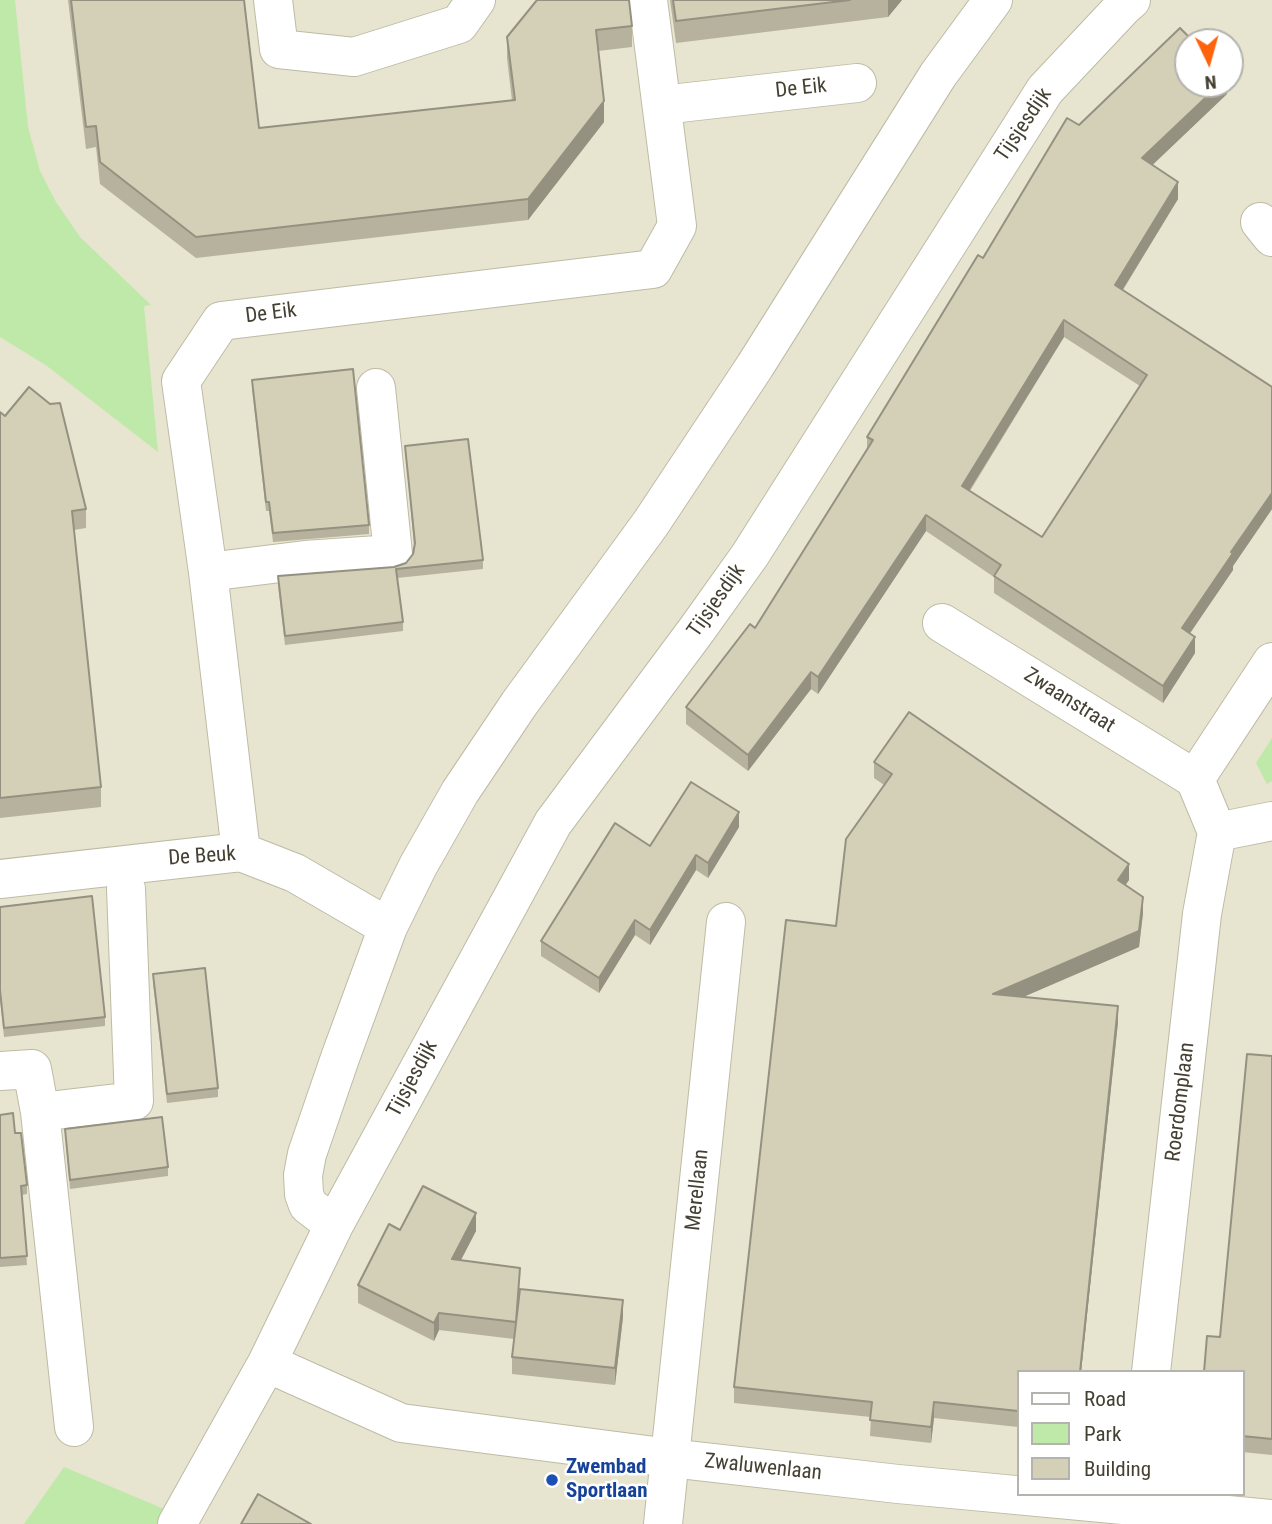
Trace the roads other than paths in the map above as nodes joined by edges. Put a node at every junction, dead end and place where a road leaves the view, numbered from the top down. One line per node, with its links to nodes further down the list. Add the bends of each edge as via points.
1 (273, 0): 2 (street, via 279,49 354,57 459,24)
2 (476, 0)
3 (648, 0): 7 (street, De Eik)
4 (993, 0): 19 (street, via 937,75 651,523 460,792)
5 (1131, 0): 22 (street, Tijsjesdijk, via 1045,90 750,555 553,823)
6 (858, 83): 7 (street, De Eik)
7 (662, 105): 9 (street, De Eik, via 677,226 653,269 221,321 181,381)
8 (376, 388): 9 (street, via 393,554)
9 (208, 572): 15 (street, De Eik)
10 (942, 623): 12 (street, Zwaanstraat)
11 (1272, 662): 12 (street)
12 (1195, 779): 14 (street)
13 (1272, 821): 14 (street)
14 (1217, 832): 24 (street, Roerdomplaan, via 1202,914)
15 (241, 852): 16 (street, De Beuk); 19 (street, De Beuk, via 295,873)
16 (0, 879)
17 (126, 889): 21 (street, via 134,1101)
18 (726, 922): 26 (street, Merellaan)
19 (388, 927): 22 (street, via 303,1175 308,1205)
20 (0, 1071): 21 (street, via 32,1069)
21 (40, 1112): 25 (street)
22 (334, 1225): 23 (street, Tijsjesdijk)
23 (267, 1363): 26 (street, Zwaluwenlaan, via 401,1423); 31 (street, Tijsjesdijk)
24 (1150, 1370)
25 (74, 1427)
26 (670, 1458): 27 (street, Zwaluwenlaan, via 898,1484); 32 (street, Merellaan)
27 (1016, 1492)
28 (1076, 1496): 29 (street, Zwaluwenlaan)
29 (1136, 1500): 30 (street, Zwaluwenlaan)
30 (1272, 1519)
31 (177, 1524)
32 (663, 1524)

